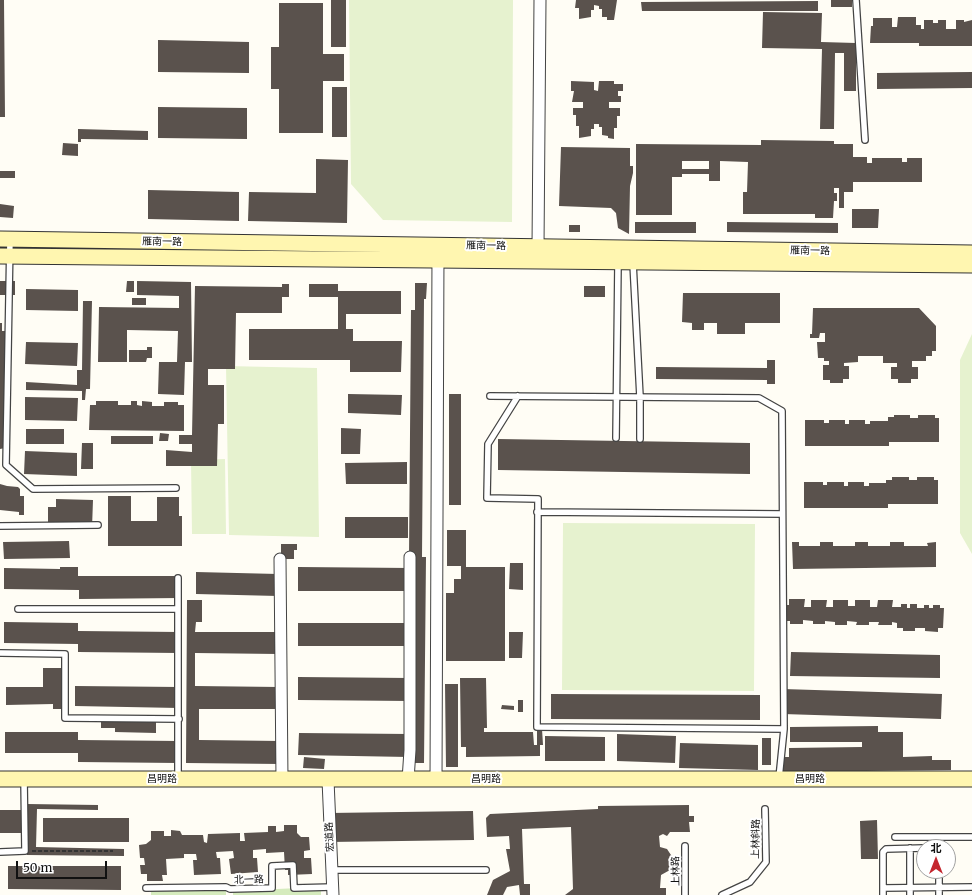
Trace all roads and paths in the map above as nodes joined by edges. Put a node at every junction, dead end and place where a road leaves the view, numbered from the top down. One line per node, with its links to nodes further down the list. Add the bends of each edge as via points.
1 (540, 0): 5 (street)
2 (856, 0): 3 (lane)
3 (865, 140)
4 (5, 239): 7 (main road, 雁南一路); 10 (lane)
5 (538, 247): 7 (main road, 雁南一路); 9 (main road, 雁南一路)
6 (972, 252): 8 (main road, 雁南一路)
7 (438, 253): 9 (main road, 雁南一路); 10 (main road, 雁南一路); 34 (street)
8 (632, 254): 9 (main road, 雁南一路); 11 (main road, 雁南一路); 15 (lane)
9 (617, 255): 14 (lane)
10 (5, 256): 18 (lane, via 6,465 33,489)
11 (972, 265)
12 (490, 396): 13 (lane)
13 (518, 396): 14 (lane); 19 (lane, via 488,444 487,498 538,499)
14 (616, 397): 15 (lane); 16 (lane)
15 (640, 397): 17 (lane); 20 (lane, via 759,398 782,411)
16 (616, 438)
17 (640, 439)
18 (176, 488)
19 (537, 512): 20 (lane); 30 (lane, via 537,726)
20 (782, 514): 30 (lane)
21 (98, 525): 22 (lane)
22 (0, 526)
23 (410, 556): 39 (street)
24 (280, 559): 37 (street)
25 (178, 578): 27 (lane)
26 (18, 609): 27 (lane)
27 (178, 609): 29 (lane)
28 (1, 653): 29 (lane, via 65,654 65,718)
29 (179, 719): 33 (lane)
30 (784, 729): 35 (lane)
31 (0, 779): 32 (main road, 昌明路)
32 (24, 779): 33 (main road, 昌明路); 46 (lane)
33 (178, 779): 37 (main road, 昌明路)
34 (436, 779): 35 (main road, 昌明路); 39 (main road, 昌明路)
35 (779, 779): 36 (main road, 昌明路)
36 (972, 779)
37 (282, 780): 38 (main road, 昌明路)
38 (328, 780): 39 (main road, 昌明路); 49 (street, 宏道路)
39 (408, 780)
40 (765, 808): 60 (lane, 上林斜路, via 766,862 750,882)
41 (895, 837): 42 (lane)
42 (972, 837)
43 (684, 846): 59 (lane, 上林路)
44 (910, 848): 45 (lane); 54 (lane, via 886,849); 55 (lane)
45 (916, 848)
46 (25, 851): 47 (path); 48 (lane)
47 (113, 851)
48 (0, 852)
49 (332, 870): 50 (lane); 57 (street, 宏道路)
50 (486, 870)
51 (939, 879): 56 (lane)
52 (972, 887): 56 (lane)
53 (146, 888): 58 (lane, 北一路, via 226,887)
54 (883, 888): 55 (lane); 61 (lane)
55 (910, 888): 56 (lane); 62 (lane)
56 (939, 888): 63 (lane)
57 (333, 891): 58 (lane, 北一路, via 294,888 293,865 272,866 272,888)
58 (230, 892)
59 (685, 895)
60 (722, 895)
61 (883, 895)
62 (910, 895)
63 (939, 895)

